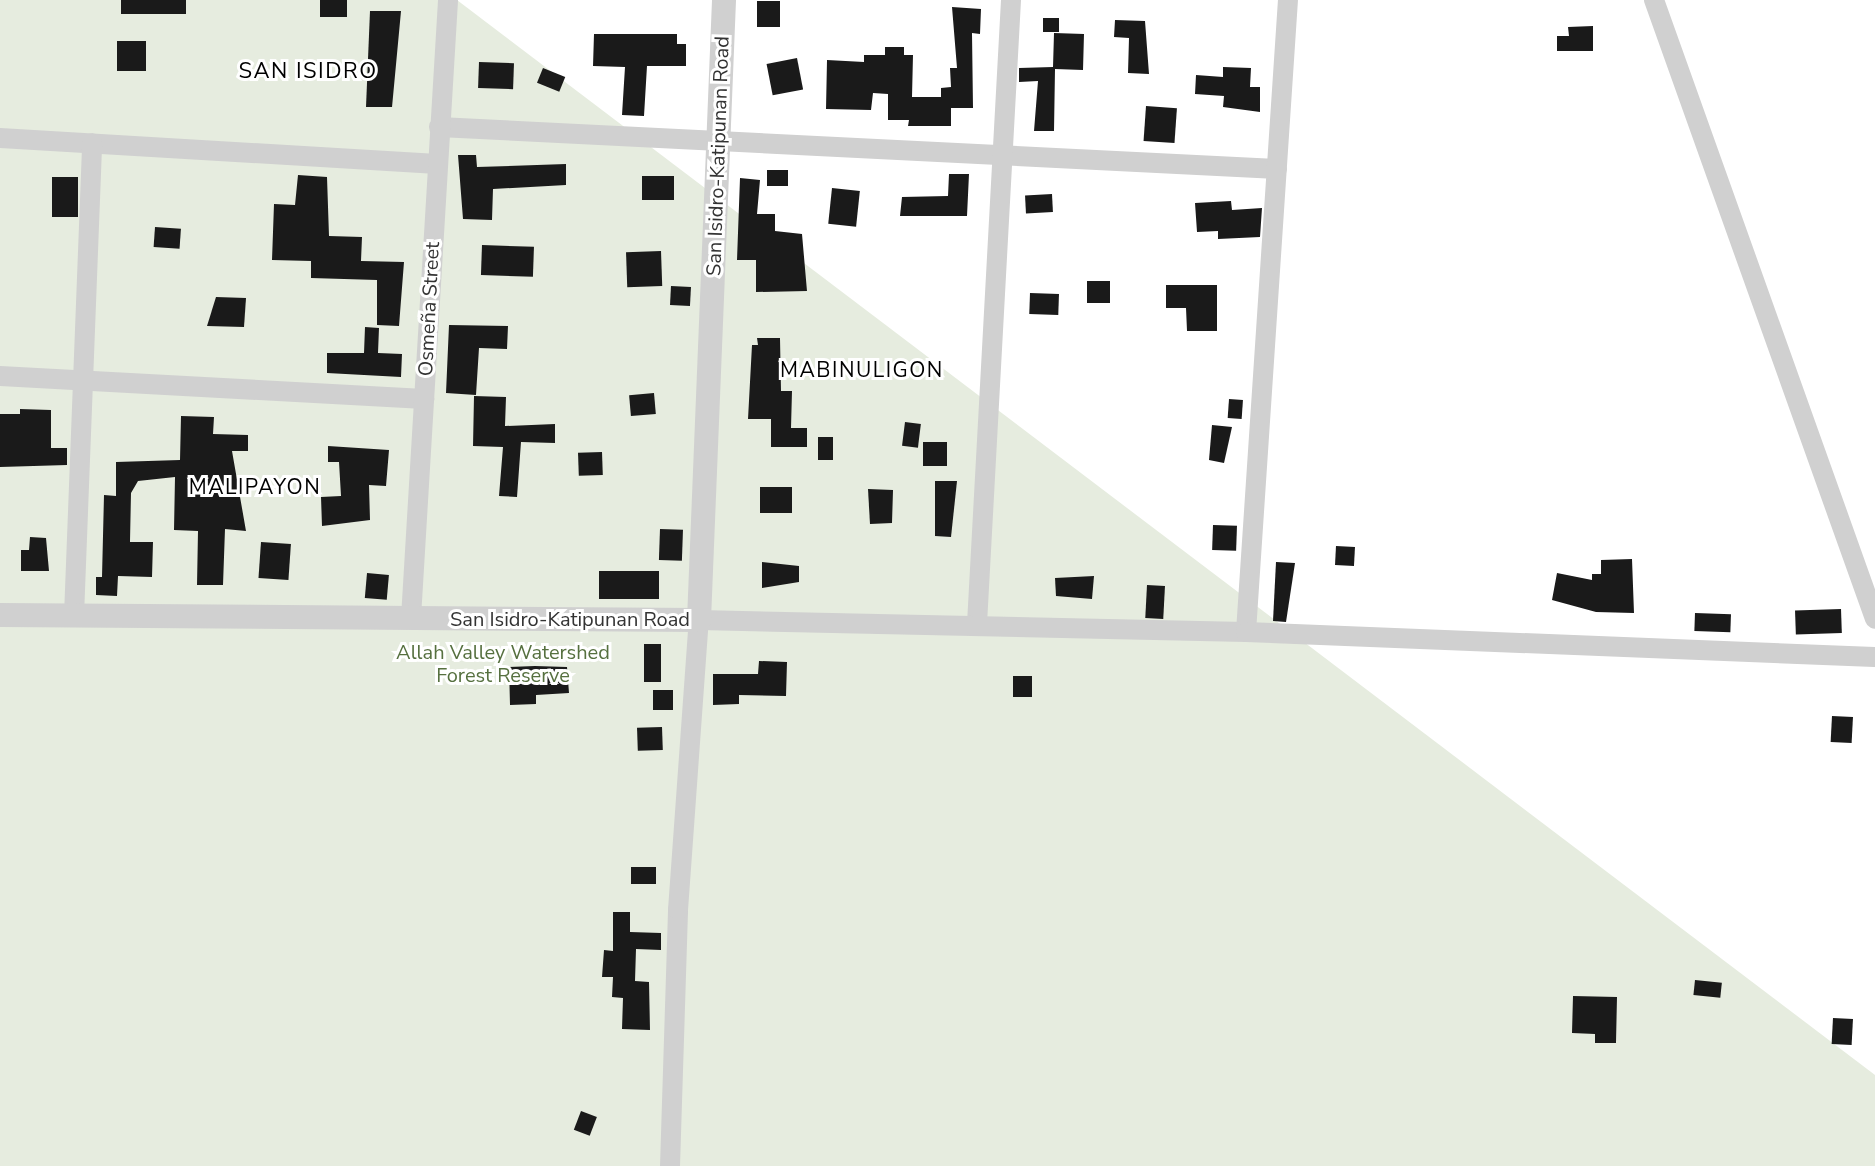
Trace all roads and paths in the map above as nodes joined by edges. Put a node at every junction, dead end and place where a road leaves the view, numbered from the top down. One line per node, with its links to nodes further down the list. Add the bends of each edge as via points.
1 (448, 0): 6 (street, Osmeña Street)
2 (724, 0): 8 (street, San Isidro-Katipunan Road)
3 (1011, 0): 10 (street)
4 (1288, 0): 12 (street)
5 (1654, 0): 19 (street)
6 (439, 127): 8 (street); 11 (street, Osmeña Street)
7 (0, 138): 9 (street)
8 (718, 141): 10 (street); 20 (street, San Isidro-Katipunan Road)
9 (92, 143): 11 (street); 14 (street)
10 (1003, 155): 12 (street); 21 (street)
11 (437, 164): 15 (street, Osmeña Street)
12 (1277, 169): 22 (street)
13 (0, 376): 14 (street)
14 (83, 380): 15 (street); 17 (street)
15 (424, 399): 18 (street, Osmeña Street)
16 (0, 615): 17 (street, San Isidro-Katipunan Road)
17 (74, 616): 18 (street, San Isidro-Katipunan Road)
18 (411, 618): 20 (street, San Isidro-Katipunan Road)
19 (1875, 619)
20 (699, 620): 21 (street); 24 (street, via 678,910)
21 (977, 624): 22 (street)
22 (1246, 632): 23 (street)
23 (1875, 657)
24 (670, 1166)

